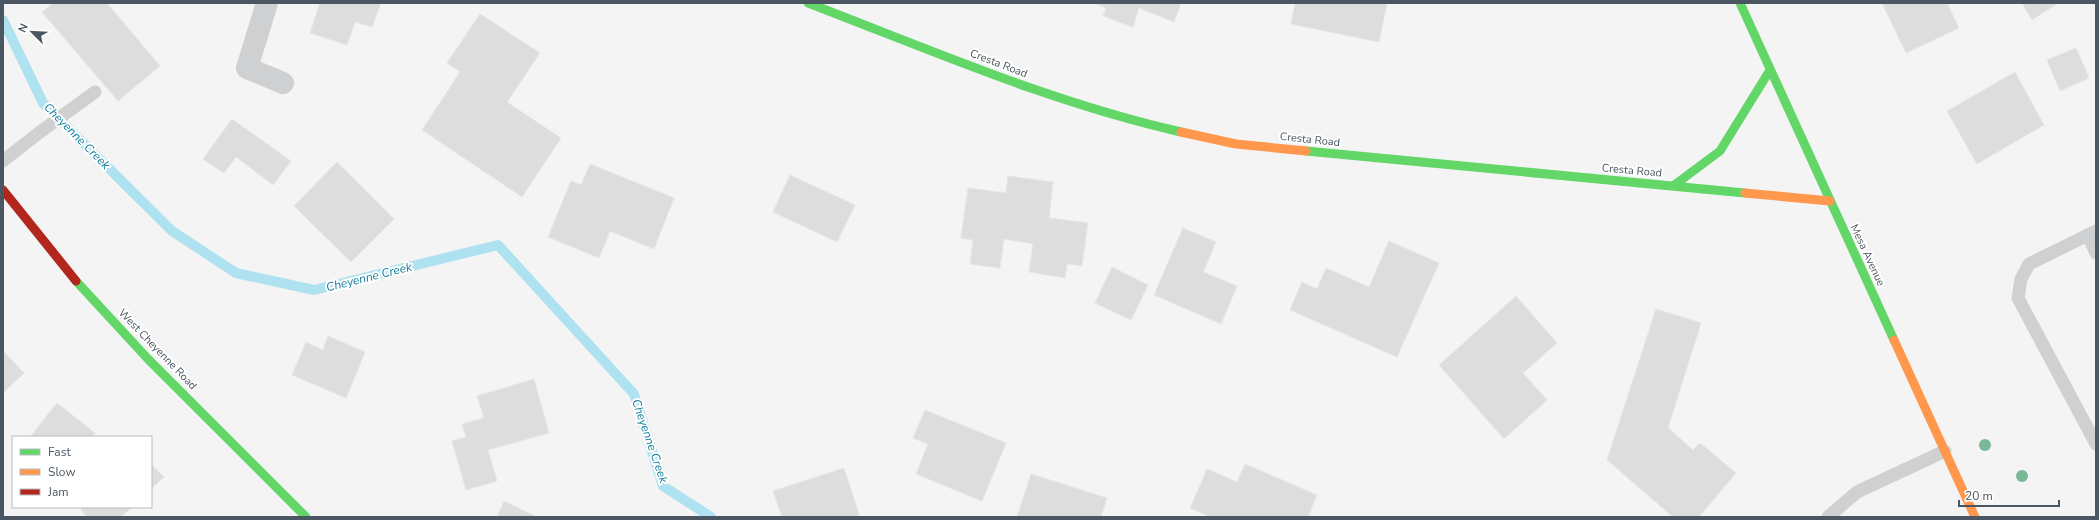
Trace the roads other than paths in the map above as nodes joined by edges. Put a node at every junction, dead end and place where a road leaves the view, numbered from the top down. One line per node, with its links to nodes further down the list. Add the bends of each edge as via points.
1 (267, 3): 6 (street, via 247,68)
2 (808, 3): 4 (main road, Cresta Road)
3 (1740, 3): 5 (main road, Mesa Avenue)
4 (844, 10): 9 (main road, Cresta Road, via 1037,90 1100,112 1159,128 1236,144)
5 (1770, 70): 9 (main road, via 1720,151); 11 (main road, Mesa Avenue)
6 (283, 83)
7 (95, 92): 8 (lane)
8 (3, 161)
9 (1673, 186): 11 (main road, Cresta Road)
10 (3, 190): 16 (main road, West Cheyenne Road, via 27,223 116,325)
11 (1830, 201): 15 (main road, Mesa Avenue)
12 (2092, 233): 13 (lane); 14 (lane, via 2030,264 2021,279 2018,298)
13 (2096, 252)
14 (2096, 444)
15 (1945, 451): 17 (lane, via 1857,492); 18 (main road, Mesa Avenue)
16 (306, 517)
17 (1828, 517)
18 (1975, 517)

